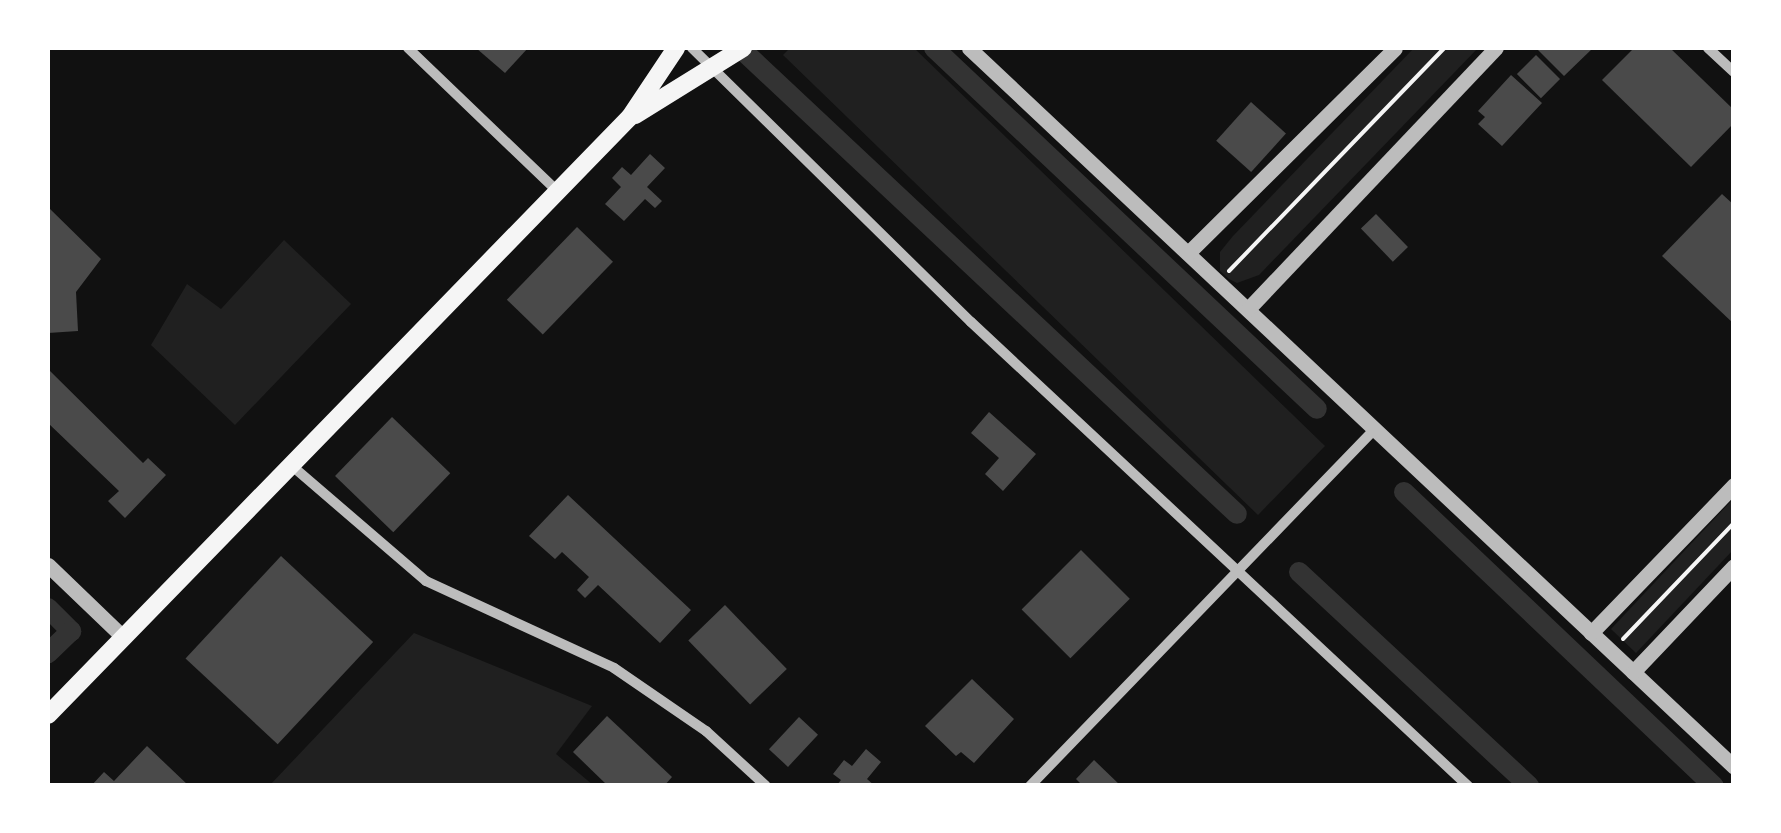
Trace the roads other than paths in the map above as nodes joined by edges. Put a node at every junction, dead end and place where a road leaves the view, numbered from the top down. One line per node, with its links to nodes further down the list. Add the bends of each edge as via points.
1 (408, 48): 12 (street)
2 (676, 48): 11 (main road)
3 (692, 48): 9 (street)
4 (743, 48): 9 (main road)
5 (969, 48): 13 (street)
6 (1395, 48): 13 (street)
7 (1496, 48): 14 (street)
8 (1708, 48): 10 (street)
9 (718, 64): 11 (main road); 20 (street, via 971,322)
10 (1734, 72)
11 (630, 118): 12 (main road)
12 (558, 192): 16 (main road)
13 (1188, 253): 14 (street)
14 (1248, 309): 15 (street)
15 (1374, 430): 20 (street); 21 (street)
16 (291, 465): 22 (main road); 26 (street, via 426,581 614,668 706,731)
17 (1734, 484): 21 (street)
18 (48, 565): 22 (street)
19 (1734, 566): 23 (street)
20 (1238, 570): 27 (street); 28 (street)
21 (1591, 633): 23 (street)
22 (122, 636): 24 (main road)
23 (1633, 672): 25 (street)
24 (48, 715)
25 (1734, 766)
26 (766, 786)
27 (1030, 786)
28 (1468, 786)

